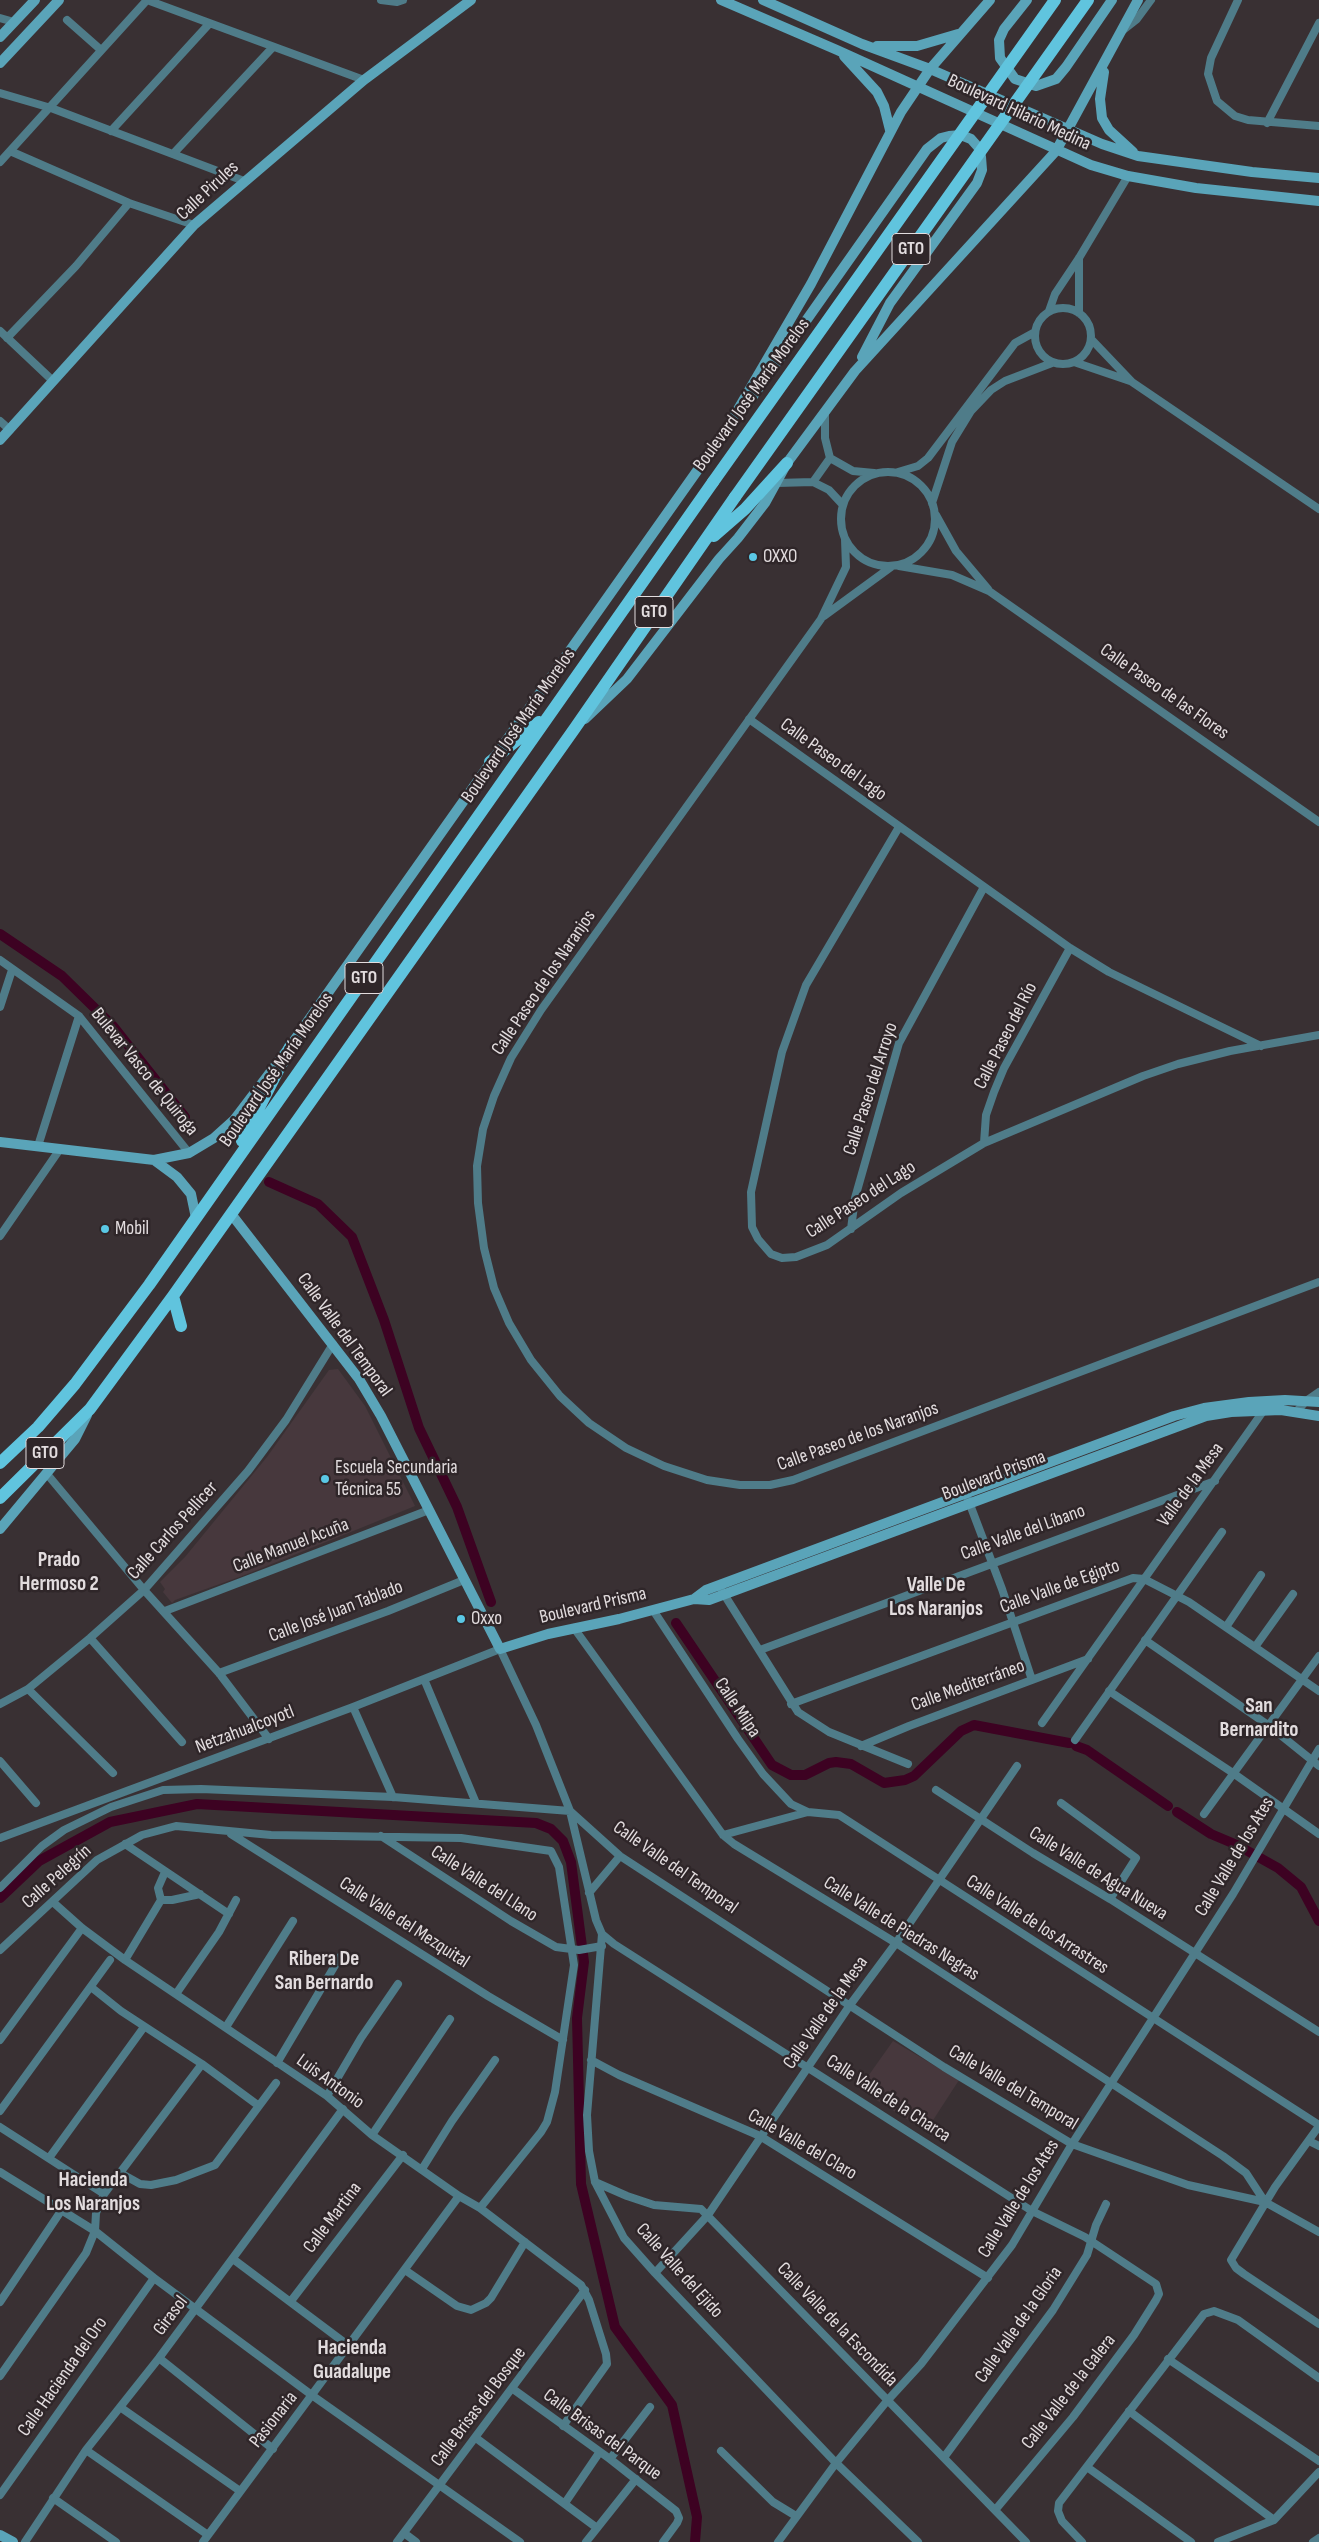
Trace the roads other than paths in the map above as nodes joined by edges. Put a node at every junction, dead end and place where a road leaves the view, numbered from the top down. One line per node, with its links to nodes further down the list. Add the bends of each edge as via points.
1 (35, 0): 19 (street)
2 (59, 0): 30 (street)
3 (147, 0): 21 (street); 27 (street)
4 (382, 0): 5 (street)
5 (404, 0)
6 (471, 0): 32 (street, Calle Pirules)
7 (721, 0): 28 (street, Boulevard Hilario Medina)
8 (762, 0): 25 (street, Boulevard Hilario Medina)
9 (990, 0): 23 (street, Boulevard José María Morelos)
10 (1027, 0): 13 (street, via 1004,29 999,40 1000,58 1015,79 1036,86 1056,79 1066,68)
11 (1055, 0): 84 (main road, Boulevard José María Morelos / GTO, bridge)
12 (1088, 0): 80 (main road, GTO, bridge)
13 (1112, 0)
14 (1138, 0): 22 (street)
15 (1151, 0): 22 (street, via 1137,19)
16 (1238, 0): 36 (street, via 1208,74 1217,100 1235,116)
17 (0, 18): 19 (street)
18 (67, 20): 27 (street)
19 (14, 22): 24 (street)
20 (1319, 23): 36 (street)
21 (209, 24): 26 (street); 40 (street)
22 (1123, 30): 29 (street)
23 (959, 33): 25 (street, via 916,46); 31 (street, Boulevard José María Morelos)
24 (0, 37)
25 (862, 44): 31 (street, Boulevard Hilario Medina)
26 (273, 47): 32 (street); 43 (street)
27 (101, 50): 35 (street)
28 (838, 50): 33 (street, Boulevard Hilario Medina); 39 (street, via 877,92)
29 (1109, 54): 38 (street); 44 (street, via 1101,82 1102,118 1109,130)
30 (0, 63)
31 (930, 69): 33 (street, Boulevard José María Morelos); 38 (street, Boulevard Hilario Medina)
32 (364, 80): 48 (street, Calle Pirules)
33 (917, 86): 39 (street, Boulevard José María Morelos); 42 (street, Boulevard Hilario Medina)
34 (0, 94): 35 (street)
35 (51, 108): 40 (street); 41 (street)
36 (1267, 123): 37 (street)
37 (1319, 126)
38 (1070, 129): 42 (street); 44 (street, Boulevard Hilario Medina)
39 (890, 130): 67 (street, Boulevard José María Morelos, via 811,284)
40 (111, 131): 43 (street)
41 (10, 151): 45 (street); 50 (street)
42 (1056, 151): 46 (street, Boulevard Hilario Medina); 61 (street)
43 (173, 154): 48 (street)
44 (1138, 156): 47 (street, Boulevard Hilario Medina)
45 (0, 162)
46 (1128, 176): 49 (street, Boulevard Hilario Medina, via 1196,188); 52 (street)
47 (1319, 178)
48 (244, 181): 51 (street, Calle Pirules)
49 (1319, 201)
50 (129, 203): 51 (street); 57 (street, via 76,266)
51 (194, 225): 62 (street, Calle Pirules)
52 (1079, 258): 53 (street, via 1055,294); 54 (street)
53 (1050, 311): 54 (street, via 1060,308); 56 (street, via 1042,316)
54 (1079, 313): 58 (street, via 1086,320)
55 (0, 331): 57 (street)
56 (1035, 332): 60 (street, via 1036,345 1042,356); 71 (street, via 1015,343 928,458 918,466)
57 (7, 338): 62 (street)
58 (1091, 339): 59 (street, via 1082,357); 63 (street)
59 (1074, 362): 60 (street); 63 (street)
60 (1052, 363): 75 (street, via 1005,381 991,390 971,411 952,442)
61 (855, 371): 64 (street); 67 (street, via 890,303 977,183 982,170 982,156 971,139 962,135 949,136 927,149 767,380)
62 (52, 380): 66 (street, Calle Pirules)
63 (1132, 382): 77 (street)
64 (825, 411): 69 (street, via 825,438); 70 (street)
65 (0, 421): 66 (street)
66 (10, 430): 68 (street, Calle Pirules)
67 (726, 430): 87 (street, Boulevard José María Morelos)
68 (0, 440)
69 (830, 458): 72 (street, via 853,471); 73 (street)
70 (787, 463): 74 (street); 80 (main road, via 745,509)
71 (897, 472): 72 (street); 75 (street, via 922,486)
72 (876, 473): 76 (street, via 861,480)
73 (813, 482): 74 (street); 76 (street, via 828,490)
74 (777, 483): 86 (street, via 627,679)
75 (932, 502): 78 (street)
76 (843, 505): 79 (street, via 841,522)
77 (1319, 510)
78 (935, 513): 81 (street, via 935,525 927,546 910,562); 82 (street, Calle Paseo de las Flores, via 956,551)
79 (845, 539): 81 (street, via 864,560 879,566); 83 (street, Calle Paseo de los Naranjos, via 846,567)
80 (697, 550): 86 (main road, GTO)
81 (895, 566): 82 (street, Calle Paseo de las Flores, via 952,575); 83 (street, Calle Paseo de los Naranjos)
82 (989, 591): 88 (street, Calle Paseo de las Flores)
83 (821, 619): 85 (street, Calle Paseo de los Naranjos)
84 (552, 710): 87 (main road); 105 (main road, Boulevard José María Morelos / GTO)
85 (749, 719): 89 (street, Calle Paseo del Lago); 110 (street, Calle Paseo de los Naranjos, via 542,1010 511,1058 483,1129 478,1203 494,1288 509,1323 531,1360 560,1396 589,1423 618,1443 664,1466 707,1480 740,1486 770,1485 802,1477)
86 (575, 728): 106 (main road, GTO)
87 (490, 762): 97 (street, Boulevard José María Morelos)
88 (1319, 822)
89 (899, 827): 90 (street, Calle Paseo del Lago); 108 (street, Calle Paseo del Lago, via 806,986 793,1017 782,1052 751,1192 752,1227 771,1254 782,1258 796,1257 826,1245)
90 (984, 887): 91 (street, Calle Paseo del Lago); 108 (street, Calle Paseo del Arroyo, via 899,1042 855,1198)
91 (1070, 948): 98 (street, Calle Paseo del Lago, via 1109,972); 100 (street, Calle Paseo del Río, via 1001,1076 986,1115)
92 (0, 960): 93 (street, Bulevar Vasco de Quiroga)
93 (12, 970): 94 (street); 95 (street, Bulevar Vasco de Quiroga)
94 (0, 1008)
95 (79, 1016): 101 (street); 103 (street, Bulevar Vasco de Quiroga)
96 (1319, 1035): 98 (street, Calle Paseo del Lago)
97 (291, 1045): 103 (street, Boulevard José María Morelos, via 234,1120 214,1138); 105 (main road)
98 (1261, 1046): 100 (street, Calle Paseo del Lago, via 1178,1064)
99 (0, 1142): 101 (street)
100 (984, 1143): 108 (street, Calle Paseo del Lago, via 901,1193)
101 (38, 1146): 102 (street)
102 (60, 1149): 104 (street); 109 (street)
103 (189, 1153): 104 (street, Boulevard José María Morelos)
104 (154, 1160): 107 (street, via 177,1177 191,1194)
105 (220, 1184): 107 (main road, Boulevard José María Morelos / GTO)
106 (232, 1215): 111 (main road, GTO); 113 (street, Calle Valle del Temporal)
107 (196, 1218): 121 (main road, Boulevard José María Morelos / GTO, via 75,1384)
108 (851, 1229)
109 (0, 1236)
110 (1319, 1282)
111 (174, 1296): 112 (main road); 117 (main road, GTO)
112 (181, 1326)
113 (333, 1344): 127 (street, Calle Valle del Temporal, via 382,1416); 135 (street, Calle Carlos Pellicer, via 286,1420 248,1471)
114 (1319, 1392): 115 (street)
115 (1306, 1401): 116 (street, Boulevard Prisma); 119 (street); 124 (street, Boulevard Prisma, via 1268,1401 1204,1408 1135,1430)
116 (1319, 1402)
117 (90, 1408): 122 (street, via 74,1439); 125 (main road, GTO)
118 (1264, 1410): 119 (street, Boulevard Prisma); 123 (street, Valle de la Mesa); 126 (street, Boulevard Prisma, via 1206,1416)
119 (1297, 1411): 120 (street, Boulevard Prisma)
120 (1318, 1415)
121 (0, 1464)
122 (47, 1474): 128 (street); 135 (street)
123 (1215, 1481): 130 (street, Calle Valle del Líbano); 132 (street, Valle de la Mesa)
124 (966, 1494): 126 (street); 134 (street, Boulevard Prisma)
125 (0, 1498)
126 (971, 1504): 130 (street); 137 (street, Boulevard Prisma)
127 (429, 1510): 133 (street, Calle Valle del Temporal); 141 (street, Calle Manuel Acuña)
128 (0, 1530)
129 (1222, 1532): 138 (street)
130 (992, 1562): 142 (street); 149 (street, Calle Valle del Líbano)
131 (1261, 1575): 143 (street)
132 (1144, 1579): 138 (street); 142 (street, Calle Valle de Egipto, via 1126,1579); 151 (street, Valle de la Mesa)
133 (464, 1580): 148 (street, Calle Valle del Temporal); 152 (street, Calle José Juan Tablado)
134 (719, 1585): 137 (street); 139 (street, Boulevard Prisma)
135 (144, 1590): 141 (street); 145 (street, Calle Carlos Pellicer)
136 (1293, 1594): 147 (street)
137 (724, 1595): 139 (street, Boulevard Prisma, via 709,1600); 149 (street)
138 (1178, 1596): 143 (street); 146 (street)
139 (694, 1599): 140 (street, Boulevard Prisma)
140 (653, 1610): 144 (street, Boulevard Prisma); 183 (street, Calle Milpa, via 764,1774 791,1804)
141 (166, 1612): 152 (street)
142 (1013, 1622): 154 (street); 160 (street, Calle Valle de Egipto)
143 (1226, 1627): 147 (street)
144 (574, 1628): 148 (street, Boulevard Prisma); 187 (street, Calle Valle de Piedras Negras)
145 (90, 1638): 156 (street, Calle Carlos Pellicer); 166 (street)
146 (1145, 1640): 157 (street); 163 (street)
147 (1255, 1647): 155 (street)
148 (500, 1649): 153 (street, Netzahualcoyotl); 182 (street, Calle Valle del Temporal, via 536,1725)
149 (760, 1650): 160 (street)
150 (1319, 1656): 155 (street)
151 (1088, 1659): 154 (street, Calle Mediterráneo); 162 (street, Valle de la Mesa)
152 (219, 1673): 164 (street)
153 (424, 1680): 161 (street, Netzahualcoyotl); 179 (street)
154 (1032, 1680): 167 (street, Calle Mediterráneo)
155 (1303, 1680): 158 (street); 163 (street)
156 (28, 1688): 159 (street, Calle Carlos Pellicer); 174 (street)
157 (1109, 1691): 165 (street); 175 (street)
158 (1319, 1691)
159 (0, 1704)
160 (791, 1704): 167 (street, via 814,1725)
161 (353, 1707): 164 (street, Netzahualcoyotl); 177 (street)
162 (1042, 1724)
163 (1268, 1725): 169 (street); 175 (street)
164 (269, 1739): 190 (street, Netzahualcoyotl)
165 (1075, 1740)
166 (182, 1742)
167 (861, 1746): 171 (street)
168 (1319, 1749): 169 (street, Calle Valle de los Ates)
169 (1312, 1760): 173 (street); 181 (street, Calle Valle de los Ates)
170 (0, 1761): 178 (street)
171 (908, 1764)
172 (1017, 1766): 185 (street, Calle Valle de la Mesa)
173 (1319, 1766)
174 (113, 1773)
175 (1233, 1773): 181 (street); 184 (street)
176 (936, 1790): 185 (street, Calle Valle de Agua Nueva)
177 (393, 1796): 179 (street); 195 (street, via 194,1788 147,1793 64,1830 42,1846)
178 (36, 1803)
179 (476, 1803): 182 (street)
180 (1061, 1803): 198 (street, via 1136,1858)
181 (1283, 1808): 188 (street); 210 (street, Calle Valle de los Ates)
182 (570, 1811): 192 (street, Calle Valle del Temporal); 196 (street, Calle Valle del Ejido)
183 (808, 1812): 187 (street, Calle Valle de los Arrastres); 194 (street, Calle Valle de los Arrastres, via 839,1816)
184 (1204, 1814)
185 (980, 1819): 194 (street, Calle Valle de la Mesa); 198 (street, Calle Valle de Agua Nueva)
186 (229, 1833): 189 (street); 191 (street, Calle Pelegrín, via 176,1826); 224 (street, Calle Valle del Mezquital)
187 (723, 1834): 206 (street, Calle Valle de Piedras Negras, via 734,1844)
188 (1319, 1834)
189 (380, 1836): 209 (street, Calle Valle del Llano, via 538,1937 556,1947); 209 (street, via 461,1838 551,1852 559,1867)
190 (0, 1838)
191 (125, 1844): 193 (street); 201 (street, Calle Pelegrín, via 86,1868)
192 (620, 1856): 196 (street); 217 (street, Calle Valle del Temporal)
193 (164, 1872): 197 (street); 199 (street, via 158,1888)
194 (939, 1880): 206 (street, Calle Valle de la Mesa); 219 (street, Calle Valle de los Arrastres)
195 (0, 1888)
196 (590, 1893): 205 (street, Calle Valle del Ejido)
197 (200, 1894): 199 (street); 202 (street)
198 (1110, 1899): 210 (street, Calle Valle de Agua Nueva)
199 (161, 1900): 213 (street)
200 (236, 1900): 202 (street)
201 (54, 1902): 204 (street, Luis Antonio); 208 (street, Calle Pelegrín)
202 (228, 1914): 216 (street)
203 (293, 1921): 221 (street)
204 (82, 1928): 213 (street, Luis Antonio); 223 (street)
205 (602, 1934): 207 (street, Calle Valle del Ejido); 229 (street, Calle Valle de la Charca)
206 (896, 1943): 217 (street, Calle Valle de la Mesa); 230 (street, Calle Valle de Piedras Negras)
207 (602, 1946): 209 (street); 226 (street, Calle Valle del Ejido)
208 (0, 1950)
209 (573, 1950): 224 (street, via 574,1964)
210 (1195, 1953): 219 (street, Calle Valle de los Ates); 222 (street, Calle Valle de Agua Nueva)
211 (340, 1957): 227 (street)
212 (110, 1960): 215 (street)
213 (125, 1960): 216 (street, Luis Antonio)
214 (398, 1984): 232 (street)
215 (91, 1986): 220 (street); 235 (street)
216 (176, 1994): 221 (street, Luis Antonio)
217 (850, 2004): 229 (street, Calle Valle de la Mesa); 241 (street, Calle Valle del Temporal, via 944,2067)
218 (450, 2019): 238 (street)
219 (1153, 2020): 230 (street, Calle Valle de los Ates); 236 (street, Calle Valle de los Arrastres)
220 (144, 2027): 228 (street); 244 (street)
221 (226, 2027): 227 (street, Luis Antonio)
222 (1319, 2032)
223 (0, 2040)
224 (563, 2040): 253 (street, via 555,2092 546,2122)
225 (494, 2060): 245 (street)
226 (591, 2060): 239 (street, Calle Valle del Claro); 248 (street, Calle Valle del Ejido, via 587,2133)
227 (277, 2063): 232 (street, Luis Antonio)
228 (202, 2064): 233 (street); 247 (street)
229 (808, 2067): 239 (street, Calle Valle de la Mesa); 255 (street, Calle Valle de la Charca)
230 (1113, 2083): 241 (street, Calle Valle de los Ates); 251 (street, Calle Valle de Piedras Negras, via 1246,2173)
231 (276, 2084): 233 (street)
232 (327, 2096): 234 (street, Luis Antonio)
233 (259, 2106): 247 (street, via 224,2156 208,2169 152,2185 140,2184)
234 (343, 2109): 238 (street, Luis Antonio); 261 (street, Girasol)
235 (0, 2111)
236 (1319, 2126): 240 (street)
237 (0, 2127): 244 (street)
238 (372, 2135): 243 (street, Luis Antonio)
239 (760, 2136): 256 (street, Calle Valle de la Mesa); 265 (street, Calle Valle del Claro)
240 (1308, 2141): 242 (street); 251 (street)
241 (1072, 2144): 251 (street, Calle Valle del Temporal, via 1188,2184); 255 (street, Calle Valle de los Ates)
242 (1319, 2146)
243 (403, 2156): 245 (street, Luis Antonio); 269 (street, Calle Martina)
244 (49, 2158): 249 (street)
245 (422, 2169): 250 (street, Luis Antonio)
246 (0, 2172): 254 (street)
247 (122, 2174): 249 (street)
248 (596, 2182): 256 (street, Calle Valle de la Escondida, via 641,2202 701,2208); 263 (street, Calle Valle del Ejido, via 624,2238)
249 (104, 2194): 257 (street, via 96,2213)
250 (460, 2196): 253 (street, Luis Antonio); 262 (street, Pasionaria)
251 (1265, 2202): 258 (street, Calle Valle del Temporal); 271 (street, via 1231,2260 1236,2268)
252 (1106, 2204): 260 (street, Calle Valle de la Gloria)
253 (480, 2208): 259 (street, Luis Antonio)
254 (61, 2211): 257 (street); 268 (street)
255 (1032, 2211): 260 (street, Calle Valle de la Charca); 265 (street, Calle Valle de los Ates)
256 (708, 2215): 263 (street, Calle Valle de la Mesa); 279 (street, Calle Valle de la Escondida)
257 (95, 2231): 264 (street); 275 (street, via 86,2253)
258 (1319, 2232)
259 (525, 2242): 262 (street, via 490,2298 471,2310 457,2306); 267 (street, Luis Antonio)
260 (1091, 2242): 266 (street, Calle Valle de la Charca, via 1145,2275); 289 (street, Calle Valle de la Gloria, via 1087,2254 1037,2334)
261 (233, 2259): 269 (street); 270 (street, Girasol)
262 (405, 2270): 272 (street, Pasionaria)
263 (655, 2273): 292 (street, Calle Valle del Ejido)
264 (154, 2278): 270 (street); 298 (street, Calle Hacienda del Oro)
265 (988, 2278): 279 (street, Calle Valle de los Ates, via 921,2364)
266 (1158, 2289): 301 (street, Calle Valle de la Galera, via 1156,2300 1073,2418)
267 (585, 2290): 277 (street, Calle Brisas del Bosque); 283 (street, via 606,2354 606,2366)
268 (0, 2302)
269 (291, 2302): 272 (street)
270 (196, 2309): 273 (street, Girasol); 278 (street)
271 (1319, 2324)
272 (349, 2346): 278 (street, Pasionaria)
273 (159, 2358): 280 (street, Girasol); 285 (street)
274 (1168, 2359): 276 (street, via 1198,2319 1214,2311 1238,2320); 282 (street); 291 (street)
275 (0, 2376)
276 (1319, 2378)
277 (513, 2390): 283 (street, Calle Brisas del Parque); 284 (street, Calle Brisas del Bosque)
278 (313, 2396): 285 (street, Pasionaria); 296 (street)
279 (886, 2401): 289 (street, Calle Valle de la Escondida); 292 (street, Calle Valle de los Ates)
280 (120, 2407): 286 (street, Girasol); 297 (street)
281 (650, 2407): 290 (street)
282 (1129, 2411): 293 (street); 303 (street)
283 (563, 2426): 288 (street, Calle Brisas del Parque)
284 (476, 2438): 296 (street, Calle Brisas del Bosque); 300 (street)
285 (273, 2449): 297 (street, Pasionaria)
286 (86, 2450): 299 (street, Girasol); 308 (street)
287 (721, 2451): 302 (street, via 772,2502)
288 (599, 2453): 290 (street, Calle Brisas del Parque); 300 (street)
289 (945, 2456): 301 (street, Calle Valle de la Escondida)
290 (610, 2459): 295 (street, Calle Brisas del Parque)
291 (1319, 2461)
292 (836, 2463): 302 (street, Calle Valle de los Ates); 318 (street, Calle Valle del Ejido)
293 (1088, 2467): 320 (street, via 1058,2503 1062,2521); 321 (street)
294 (1319, 2472): 303 (street)
295 (636, 2479): 304 (street); 316 (street, Calle Brisas del Parque, via 672,2507 679,2518)
296 (441, 2486): 305 (street, Calle Brisas del Bosque); 314 (street)
297 (240, 2491): 308 (street, Pasionaria)
298 (0, 2496)
299 (53, 2498): 310 (street, Girasol); 311 (street)
300 (565, 2503): 304 (street)
301 (996, 2509): 319 (street, Calle Valle de la Escondida)
302 (796, 2516): 317 (street, Calle Valle de los Ates)
303 (1274, 2520): 322 (street)
304 (597, 2528): 315 (street)
305 (404, 2533): 312 (street, Calle Brisas del Bosque); 313 (street)
306 (0, 2535): 309 (street)
307 (1319, 2538): 323 (street)
308 (206, 2539)
309 (13, 2542)
310 (25, 2542)
311 (116, 2542)
312 (397, 2542)
313 (416, 2542)
314 (520, 2542)
315 (586, 2542)
316 (663, 2542)
317 (778, 2542)
318 (918, 2542)
319 (1026, 2542)
320 (1082, 2542)
321 (1190, 2542)
322 (1218, 2542)
323 (1313, 2542)

